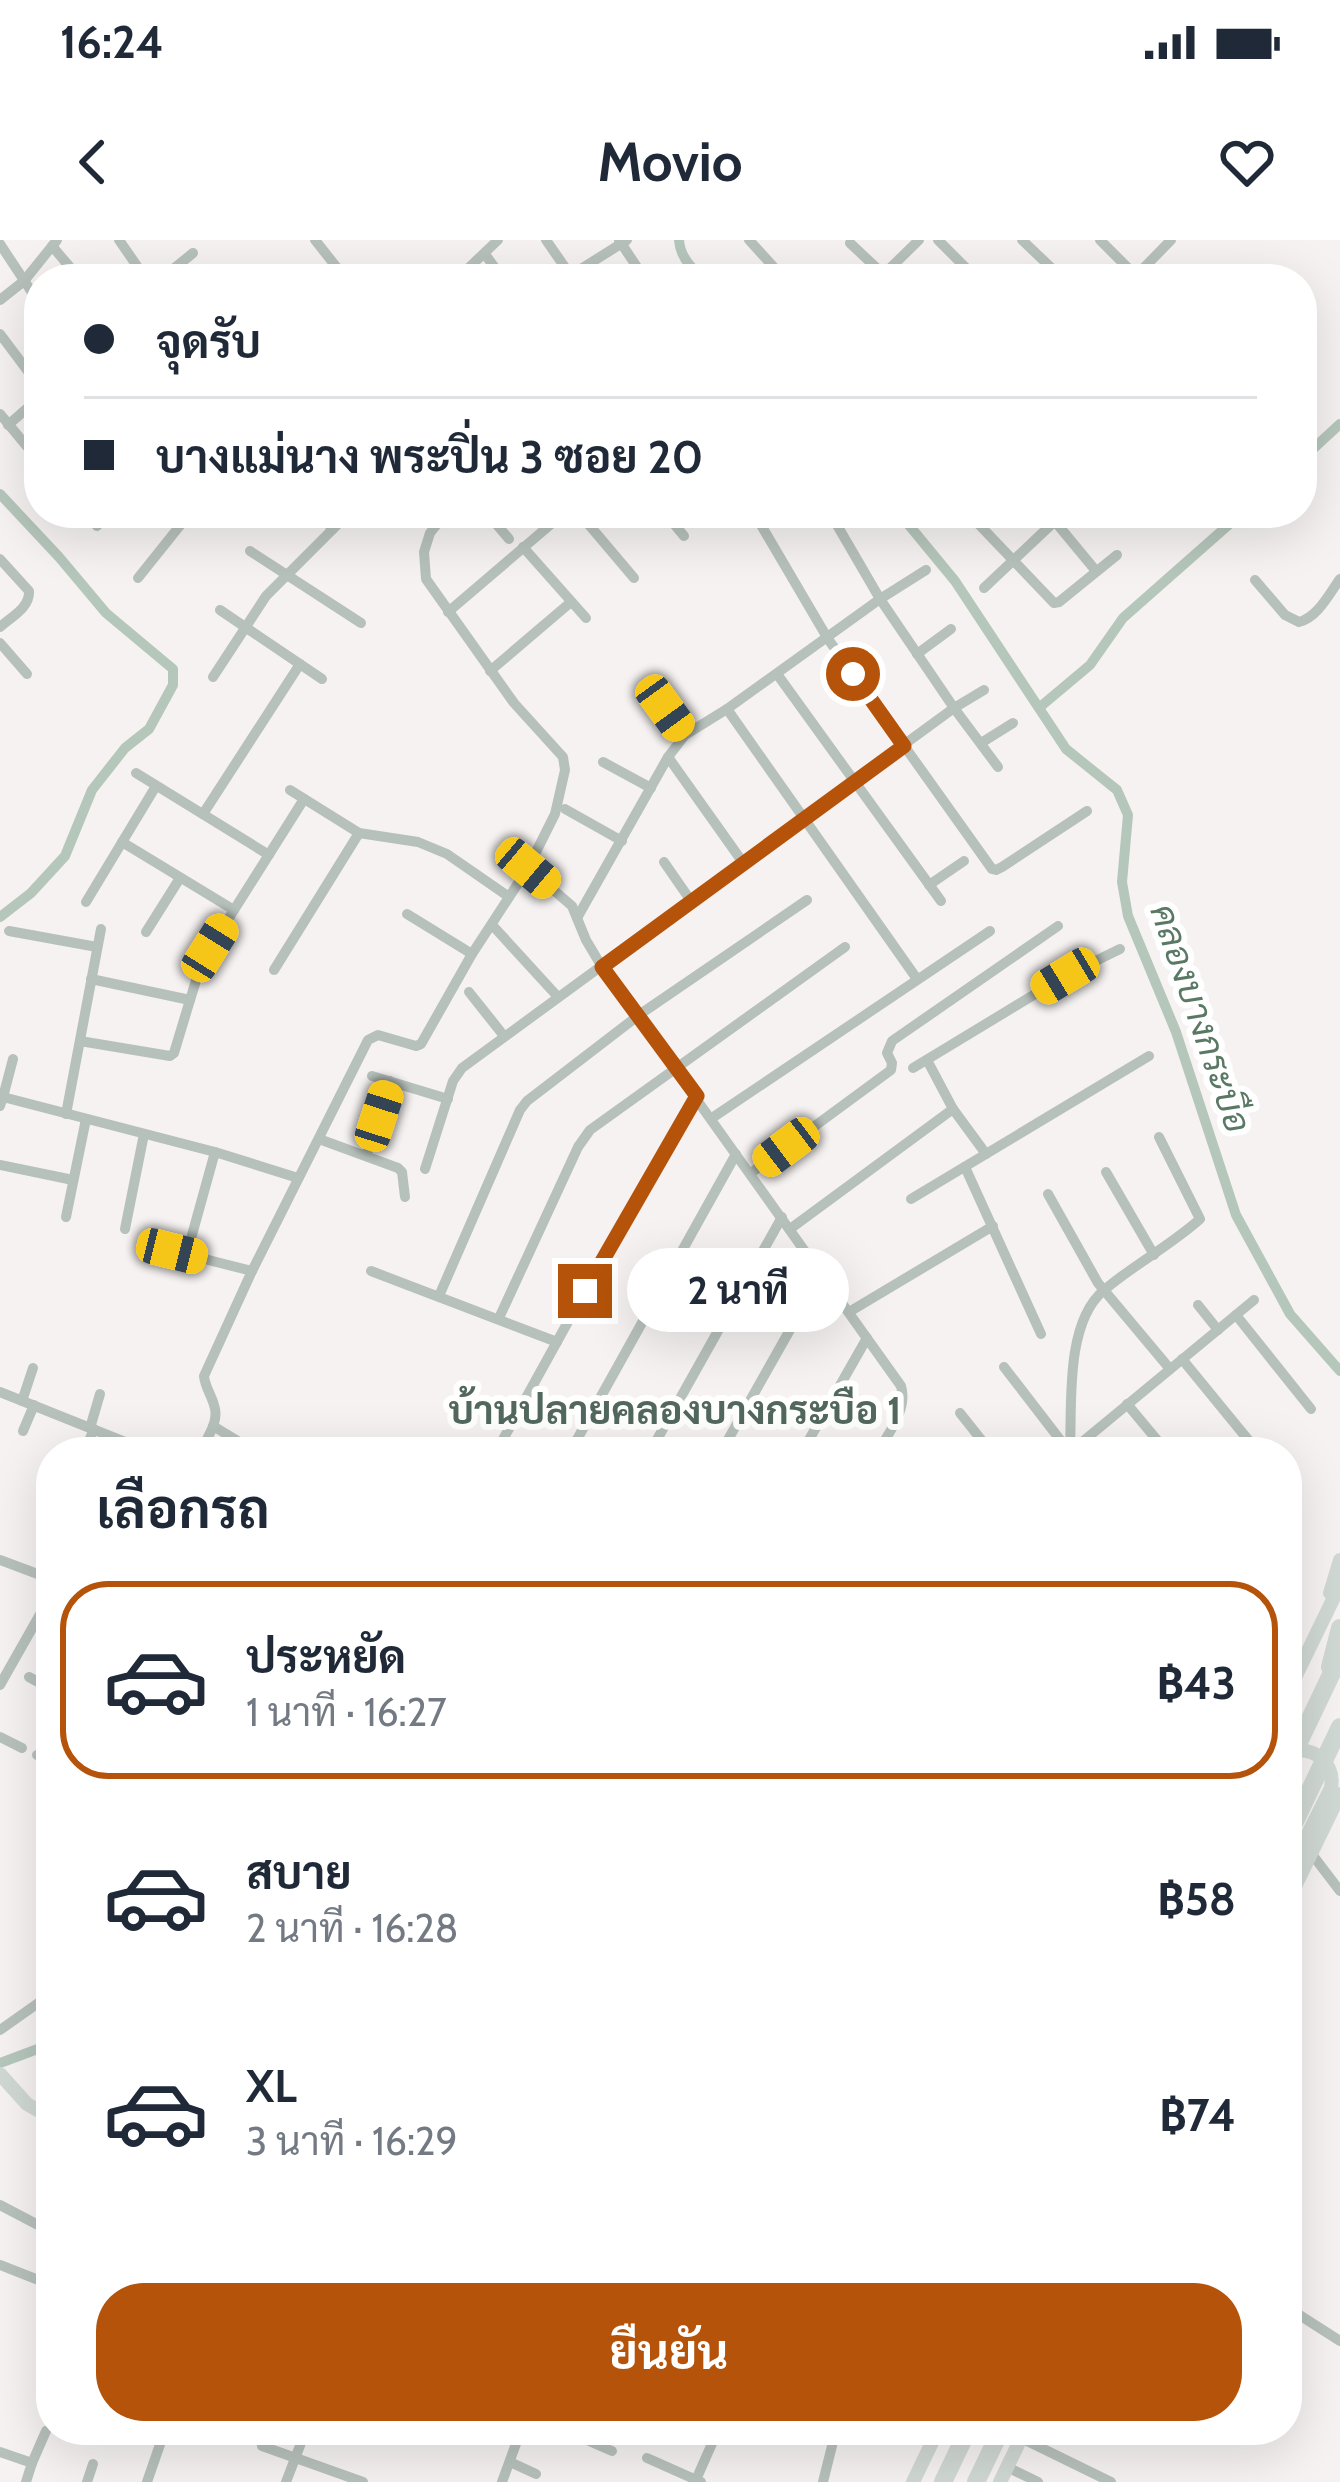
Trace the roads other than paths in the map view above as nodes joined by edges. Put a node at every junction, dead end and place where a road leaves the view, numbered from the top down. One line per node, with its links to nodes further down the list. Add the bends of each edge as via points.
1 (314, 240): 15 (street)
2 (498, 240): 16 (street)
3 (748, 240): 19 (street)
4 (919, 240): 21 (street)
5 (938, 240): 22 (street)
6 (1022, 240): 23 (street)
7 (1100, 240): 24 (street)
8 (1171, 240): 25 (street)
9 (622, 241): 18 (street)
10 (850, 243): 20 (street)
11 (0, 244): 26 (street)
12 (193, 254): 14 (street)
13 (488, 257): 17 (street)
14 (180, 264)
15 (334, 264)
16 (473, 264)
17 (493, 264)
18 (590, 264)
19 (773, 264)
20 (870, 264)
21 (895, 264)
22 (962, 264)
23 (1047, 264)
24 (1123, 264)
25 (1149, 264)
26 (24, 281): 27 (street)
27 (0, 300)
28 (0, 334): 29 (street)
29 (14, 352): 30 (street); 31 (street)
30 (24, 363)
31 (0, 364)
32 (4, 419): 33 (street)
33 (24, 443)
34 (178, 528): 56 (street)
35 (434, 528): 64 (street, via 424,552 426,579)
36 (500, 528): 47 (street)
37 (546, 528): 48 (street)
38 (592, 528): 57 (street)
39 (677, 528): 46 (street)
40 (764, 528): 70 (street)
41 (840, 528): 61 (street)
42 (983, 528): 52 (street)
43 (1042, 528): 52 (street)
44 (1061, 528): 54 (street)
45 (333, 529): 55 (street)
46 (684, 536)
47 (509, 539)
48 (523, 548): 62 (street); 64 (street)
49 (250, 551): 55 (street)
50 (1117, 555): 54 (street)
51 (0, 559): 67 (street, via 30,598)
52 (1014, 560): 54 (street, via 1054,603); 60 (street)
53 (926, 570): 61 (street)
54 (1096, 571)
55 (287, 574): 66 (street); 68 (street)
56 (138, 578)
57 (634, 578)
58 (1340, 579): 59 (street, via 1299,622)
59 (1255, 580)
60 (984, 588)
61 (880, 599): 70 (street); 72 (street)
62 (571, 602): 65 (street); 74 (street)
63 (220, 610): 68 (street)
64 (448, 612): 74 (street)
65 (586, 618)
66 (361, 623)
67 (0, 627)
68 (245, 627): 73 (street); 77 (street)
69 (951, 629): 72 (street)
70 (828, 639): 76 (street); 86 (street)
71 (0, 644): 75 (street)
72 (917, 654): 81 (street)
73 (300, 664): 78 (street); 98 (street)
74 (490, 670): 107 (street, via 565,764 555,814)
75 (27, 674)
76 (777, 674): 82 (street); 91 (street)
77 (213, 677)
78 (322, 679)
79 (984, 689): 81 (street)
80 (665, 708): 84 (street)
81 (954, 708): 85 (street); 86 (street)
82 (727, 710): 84 (street); 99 (street)
83 (1013, 723): 85 (street)
84 (685, 735): 87 (street)
85 (981, 743): 89 (street)
86 (904, 746): 91 (street); 97 (street, via 996,870)
87 (668, 758): 93 (street); 106 (street)
88 (603, 762): 93 (street)
89 (998, 767)
90 (136, 773): 92 (street)
91 (854, 782): 99 (street); 109 (street)
92 (156, 786): 98 (street); 102 (street)
93 (651, 788): 101 (street)
94 (290, 790): 95 (street)
95 (304, 799): 100 (street); 103 (street)
96 (566, 809): 101 (street)
97 (1087, 812)
98 (203, 814): 103 (street)
99 (804, 819): 106 (street); 133 (street)
100 (359, 833): 110 (street, via 447,854); 131 (street)
101 (622, 841): 117 (street)
102 (122, 842): 108 (street); 114 (street)
103 (269, 855): 115 (street)
104 (964, 861): 109 (street)
105 (664, 862): 112 (street)
106 (744, 864): 112 (street)
107 (528, 868): 110 (street); 117 (street)
108 (180, 878): 115 (street); 123 (street)
109 (929, 885): 113 (street)
110 (509, 897): 128 (street)
111 (808, 900): 137 (street)
112 (691, 901): 130 (street)
113 (941, 901)
114 (86, 902)
115 (234, 910): 126 (street)
116 (407, 914): 128 (street)
117 (577, 919): 130 (street)
118 (1058, 926): 165 (street, via 892,1041 891,1070)
119 (494, 927): 135 (street)
120 (101, 929): 124 (street)
121 (9, 931): 124 (street)
122 (990, 931): 133 (street)
123 (146, 932)
124 (98, 947): 132 (street)
125 (845, 947): 143 (street)
126 (210, 948)
127 (1120, 949): 142 (street)
128 (472, 954): 156 (street, via 421,1044 368,1040)
129 (202, 961): 136 (street)
130 (602, 967): 135 (street); 137 (street)
131 (274, 970)
132 (92, 979): 136 (street); 139 (street)
133 (917, 979): 152 (street)
134 (469, 992): 138 (street)
135 (558, 997): 138 (street)
136 (190, 1000): 139 (street, via 170,1056)
137 (639, 1016): 143 (street); 183 (street, via 520,1109)
138 (504, 1036): 148 (street, via 461,1068)
139 (80, 1041): 151 (street)
140 (1149, 1056): 160 (street)
141 (13, 1059): 149 (street)
142 (928, 1060): 144 (street); 150 (street)
143 (675, 1067): 147 (street); 188 (street, via 582,1139)
144 (913, 1068)
145 (371, 1076): 146 (street)
146 (390, 1081): 148 (street); 157 (street)
147 (697, 1096): 152 (street); 192 (street)
148 (448, 1099): 163 (street)
149 (1, 1100): 151 (street)
150 (953, 1108): 160 (street); 175 (street)
151 (66, 1114): 153 (street)
152 (712, 1118): 159 (street)
153 (86, 1119): 154 (street); 167 (street)
154 (144, 1134): 158 (street); 174 (street)
155 (1159, 1137): 178 (street, via 1200,1219)
156 (319, 1139): 166 (street); 169 (street, via 398,1168)
157 (368, 1151)
158 (215, 1153): 166 (street); 176 (street)
159 (736, 1154): 165 (street); 211 (street)
160 (986, 1154): 162 (street)
161 (0, 1165): 167 (street)
162 (965, 1167): 170 (street); 173 (street)
163 (425, 1169)
164 (1106, 1172): 178 (street)
165 (751, 1173): 172 (street)
166 (298, 1178): 179 (street)
167 (73, 1180): 171 (street)
168 (1048, 1194): 182 (street)
169 (405, 1198)
170 (911, 1199)
171 (66, 1217)
172 (782, 1217): 175 (street); 212 (street)
173 (992, 1226): 186 (street); 190 (street)
174 (125, 1229)
175 (790, 1229): 181 (street)
176 (192, 1235)
177 (172, 1251): 179 (street)
178 (1154, 1255): 182 (street)
179 (252, 1270): 203 (street, via 203,1376 216,1409)
180 (371, 1271): 183 (street)
181 (821, 1275): 186 (street); 213 (street)
182 (1105, 1290): 196 (street); 218 (street, via 1088,1310 1075,1351)
183 (439, 1296): 188 (street)
184 (1253, 1300): 187 (street)
185 (1198, 1305): 189 (street)
186 (849, 1312): 191 (street)
187 (1236, 1315): 189 (street); 201 (street)
188 (499, 1318): 192 (street)
189 (1218, 1330): 193 (street)
190 (1040, 1334)
191 (867, 1337): 214 (street); 215 (street, via 904,1395)
192 (556, 1342): 210 (street)
193 (1182, 1359): 196 (street); 221 (street)
194 (1004, 1367): 217 (street)
195 (33, 1368): 199 (street)
196 (1170, 1369): 200 (street)
197 (0, 1392): 199 (street)
198 (100, 1394): 204 (street)
199 (28, 1403): 204 (street); 205 (street)
200 (1127, 1404): 219 (street); 220 (street)
201 (1311, 1409)
202 (960, 1413): 216 (street)
203 (213, 1426): 208 (street); 209 (street)
204 (92, 1429): 206 (street); 207 (street)
205 (23, 1431)
206 (89, 1437)
207 (112, 1437)
208 (208, 1437)
209 (231, 1437)
210 (504, 1437)
211 (578, 1437)
212 (658, 1437)
213 (730, 1437)
214 (810, 1437)
215 (886, 1437)
216 (979, 1437)
217 (1058, 1437)
218 (1071, 1437)
219 (1088, 1437)
220 (1154, 1437)
221 (1246, 1437)
222 (0, 1560): 224 (street)
223 (1340, 1560): 227 (main road)
224 (36, 1573)
225 (1340, 1585): 227 (main road)
226 (36, 1621): 232 (street)
227 (1332, 1622): 229 (main road); 233 (highway)
228 (1340, 1656): 233 (highway)
229 (1302, 1670)
230 (28, 1677): 231 (street)
231 (36, 1681)
232 (0, 1685)
233 (1324, 1689): 235 (highway)
234 (1340, 1727): 240 (highway)
235 (1302, 1735)
236 (0, 1737): 237 (street)
237 (22, 1748)
238 (1302, 1749): 241 (main road, via 1328,1764 1332,1779)
239 (1340, 1796): 242 (main road)
240 (1302, 1807)
241 (1302, 1846)
242 (1311, 1853): 243 (main road); 244 (street)
243 (1302, 1872)
244 (1340, 1891)
245 (36, 2005): 246 (street)
246 (0, 2030)
247 (0, 2074): 248 (main road)
248 (7, 2094): 249 (main road)
249 (36, 2109)
250 (0, 2205): 251 (street)
251 (36, 2224)
252 (0, 2266): 253 (street)
253 (36, 2279)
254 (1302, 2317): 255 (street)
255 (1340, 2341)
256 (40, 2445): 274 (street)
257 (160, 2445): 281 (street)
258 (301, 2445): 271 (street)
259 (515, 2445): 273 (street)
260 (599, 2445): 269 (street)
261 (712, 2445): 278 (street)
262 (832, 2445): 285 (street)
263 (931, 2445): 286 (main road)
264 (961, 2445): 287 (highway)
265 (994, 2445): 288 (highway)
266 (1018, 2445): 277 (main road)
267 (1043, 2445): 290 (street)
268 (262, 2446): 271 (street)
269 (613, 2451)
270 (0, 2452): 274 (street)
271 (296, 2458): 282 (street); 283 (street)
272 (647, 2458): 278 (street)
273 (510, 2462): 276 (street); 284 (street)
274 (32, 2463): 279 (street)
275 (93, 2464): 280 (street)
276 (536, 2474)
277 (1004, 2475): 289 (street)
278 (697, 2481)
279 (26, 2482)
280 (87, 2482)
281 (147, 2482)
282 (286, 2482)
283 (363, 2482)
284 (502, 2482)
285 (823, 2482)
286 (913, 2482)
287 (943, 2482)
288 (976, 2482)
289 (1038, 2482)
290 (1111, 2482)

